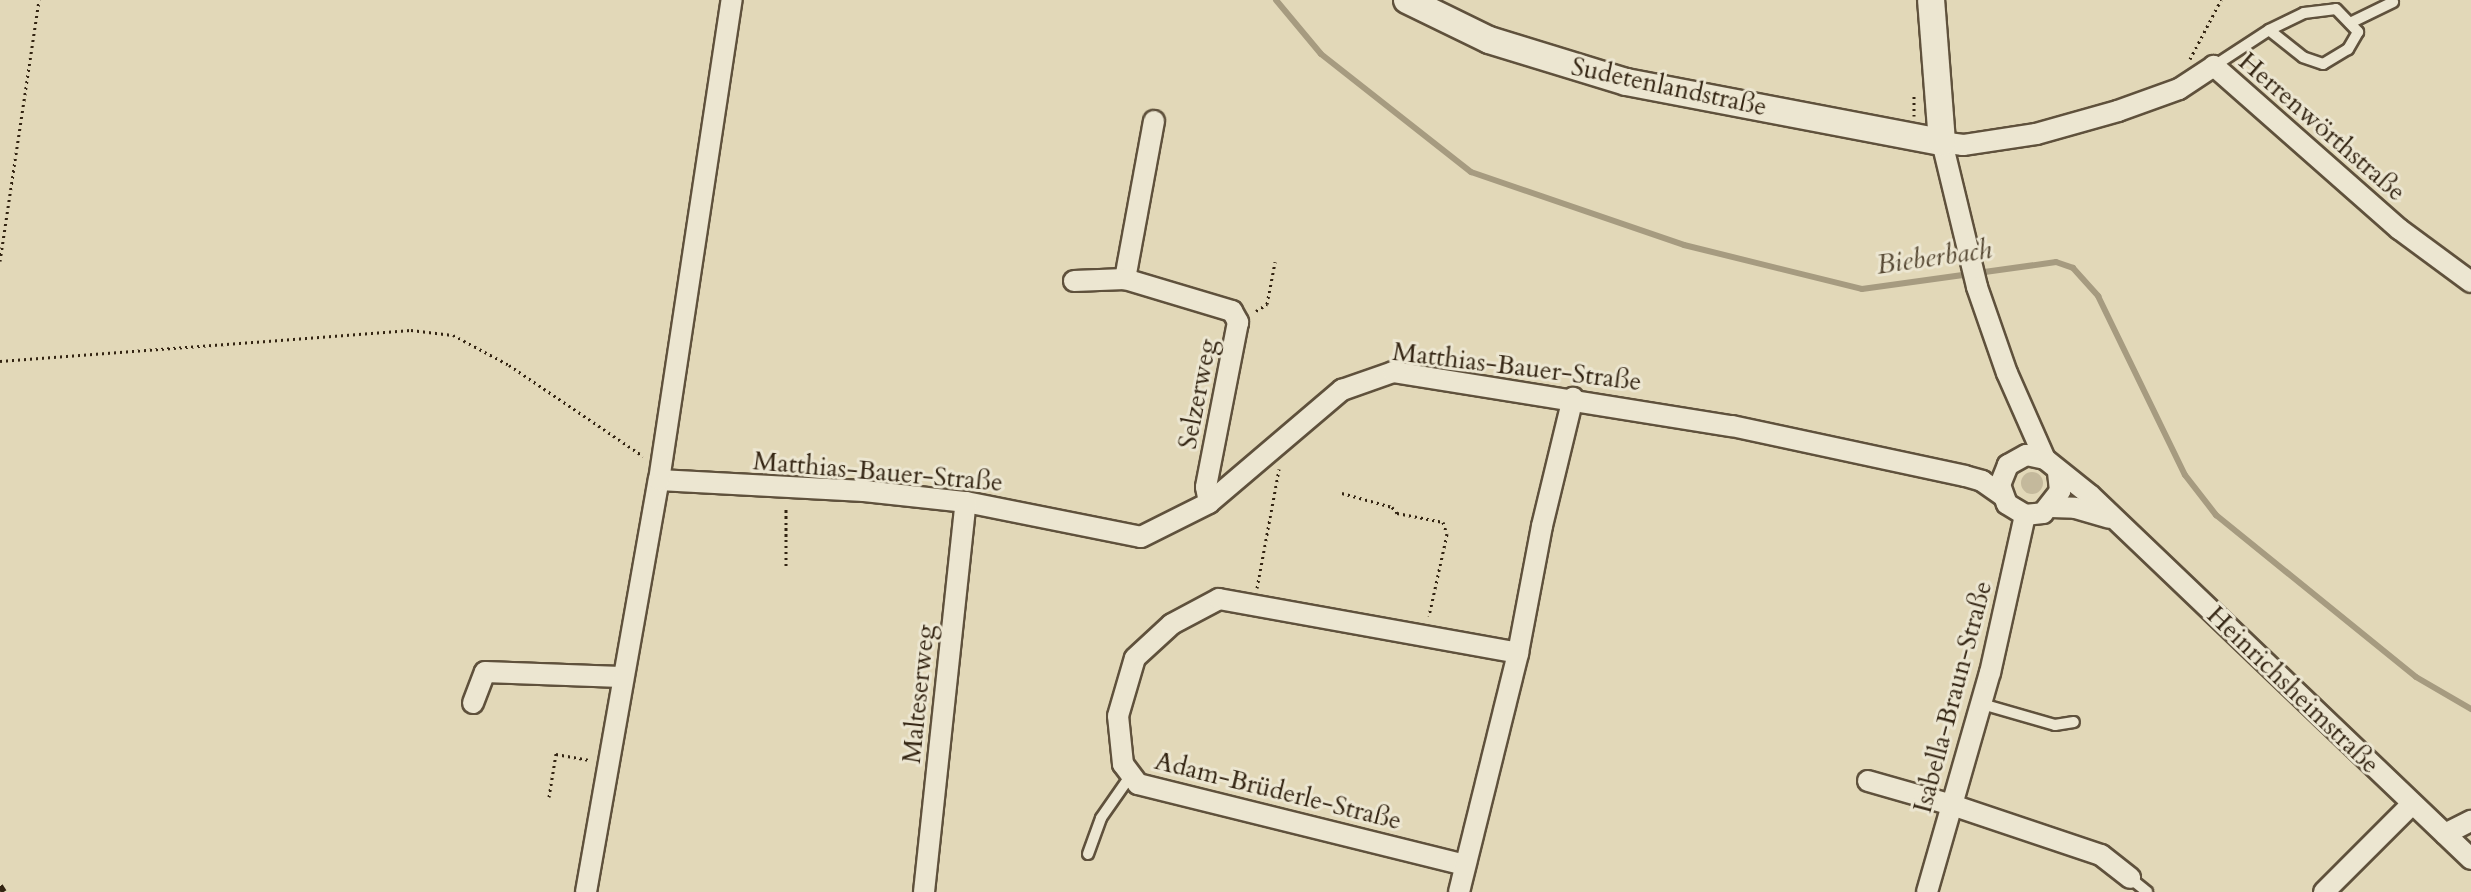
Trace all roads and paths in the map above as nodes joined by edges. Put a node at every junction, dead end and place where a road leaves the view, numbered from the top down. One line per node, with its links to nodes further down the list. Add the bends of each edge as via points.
1 (39, 0): 13 (path)
2 (732, 0): 26 (street)
3 (1407, 0): 12 (street, Sudetenlandstraße, via 1489,40 1626,82)
4 (1931, 0): 12 (street, Heinrichsheimstraße)
5 (2221, 0): 10 (path)
6 (2393, 2): 7 (lane)
7 (2350, 23): 8 (lane, via 2336,9 2320,10); 8 (lane, via 2358,32 2348,49 2323,64 2303,57)
8 (2269, 30): 9 (lane)
9 (2214, 66): 10 (street, Herrenwörthstraße); 17 (street, Herrenwörthstraße, via 2399,229)
10 (2179, 89): 12 (street, Herrenwörthstraße, via 2036,134 1963,145)
11 (1154, 121): 15 (street)
12 (1942, 142): 20 (street, Heinrichsheimstraße, via 1969,261)
13 (0, 261)
14 (1275, 262): 18 (path, via 1267,304)
15 (1125, 279): 16 (street, Selzerweg); 18 (street, Selzerweg, via 1232,311)
16 (1074, 281)
17 (2471, 282)
18 (1238, 322): 31 (street, Selzerweg, via 1206,487)
19 (0, 361): 26 (path, via 411,330 453,335 509,365 641,453)
20 (2017, 396): 23 (street, Heinrichsheimstraße, via 2019,438); 24 (street, Heinrichsheimstraße)
21 (1573, 398): 22 (street, Matthias-Bauer-Straße, via 1393,372 1342,390); 25 (street, Matthias-Bauer-Straße); 38 (street)
22 (1285, 436): 31 (street, Matthias-Bauer-Straße); 36 (path)
23 (2012, 462): 24 (street, via 2026,455); 25 (street, Matthias-Bauer-Straße, via 1984,471); 29 (street, Heinrichsheimstraße, via 2000,485)
24 (2051, 466): 32 (street, via 2060,491); 34 (street, Heinrichsheimstraße)
25 (1939, 471): 29 (street, Matthias-Bauer-Straße, via 1982,481)
26 (659, 480): 27 (street, Matthias-Bauer-Straße); 39 (street)
27 (786, 487): 30 (street, Matthias-Bauer-Straße); 35 (path)
28 (1342, 493): 37 (path, via 1397,513 1443,522 1447,534)
29 (2002, 495): 33 (street)
30 (966, 502): 31 (street, Matthias-Bauer-Straße, via 1141,537); 56 (street, Malteserweg)
31 (1209, 503)
32 (2051, 507): 33 (street, Heinrichsheimstraße); 34 (street, Heinrichsheimstraße, via 2075,508)
33 (2025, 515): 41 (street, Isabella-Braun-Straße)
34 (2116, 521): 47 (street, Heinrichsheimstraße)
35 (786, 566)
36 (1254, 603): 37 (street, Adam-Brüderle-Straße); 44 (street, Adam-Brüderle-Straße, via 1219,599 1172,624 1135,658 1118,716 1123,764)
37 (1425, 636): 38 (street, Adam-Brüderle-Straße)
38 (1518, 653): 53 (street)
39 (621, 677): 40 (street, via 485,672); 43 (street)
40 (473, 703)
41 (1982, 704): 42 (lane, via 2055,725); 48 (street, Isabella-Braun-Straße)
42 (2074, 722)
43 (608, 764): 46 (path, via 556,754); 55 (street)
44 (1131, 775): 51 (lane, via 1101,818); 53 (street, Adam-Brüderle-Straße, via 1138,784)
45 (1868, 781): 48 (street)
46 (549, 797)
47 (2412, 804): 50 (street, Heinrichsheimstraße); 60 (street)
48 (1952, 805): 54 (street, via 2101,855); 58 (street, Isabella-Braun-Straße)
49 (2471, 821): 50 (street)
50 (2445, 834): 52 (street, Heinrichsheimstraße)
51 (1088, 854)
52 (2471, 859)
53 (1465, 865): 57 (street)
54 (2130, 878): 59 (lane)
55 (586, 892)
56 (924, 892)
57 (1459, 892)
58 (1927, 892)
59 (2147, 892)
60 (2324, 892)

